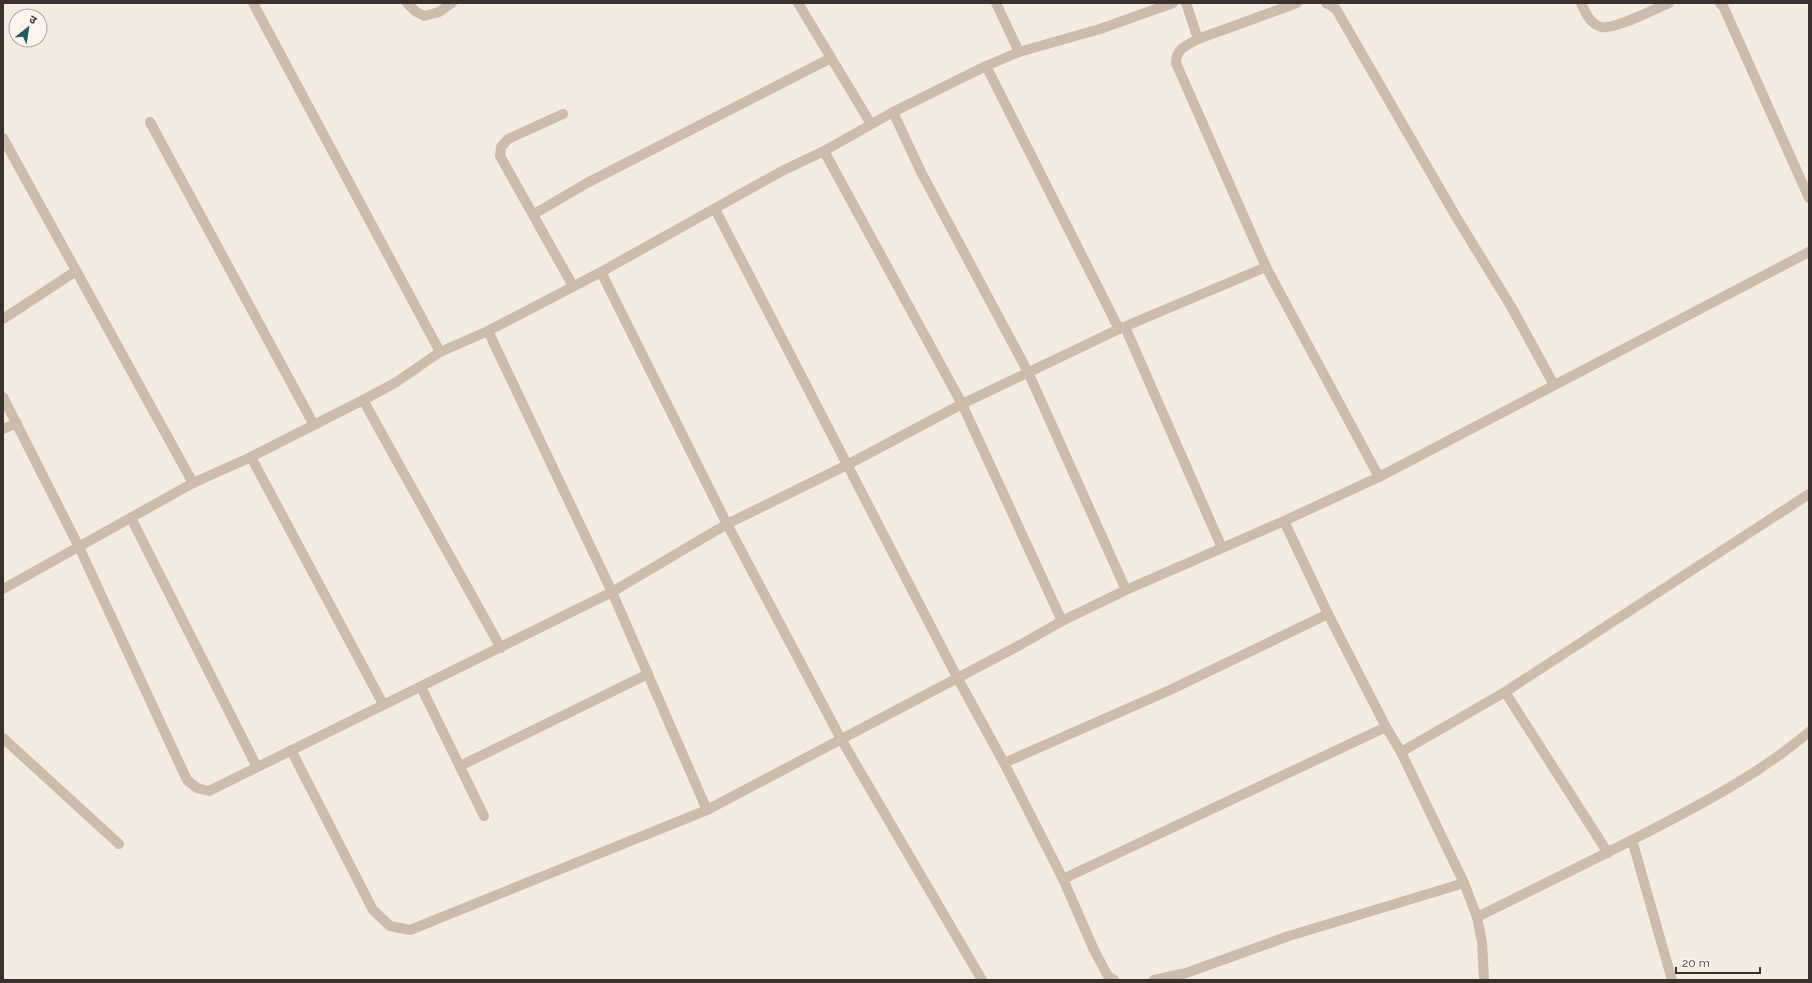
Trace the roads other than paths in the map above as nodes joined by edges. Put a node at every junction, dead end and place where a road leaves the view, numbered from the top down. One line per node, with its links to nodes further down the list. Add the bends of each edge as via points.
1 (253, 3): 34 (street)
2 (407, 3): 3 (street, via 424,16 439,12)
3 (452, 3)
4 (798, 3): 15 (street)
5 (996, 3): 14 (street)
6 (1173, 3): 14 (street, via 1100,29)
7 (1186, 3): 13 (street)
8 (1297, 3): 13 (street)
9 (1326, 3): 36 (street, via 1336,9 1512,308)
10 (1581, 3): 11 (street, via 1592,22 1600,27 1612,27)
11 (1669, 3)
12 (1720, 3): 23 (street)
13 (1198, 39): 27 (street, via 1179,49 1176,63)
14 (1019, 52): 16 (street)
15 (832, 58): 20 (street); 25 (street, via 587,183)
16 (986, 66): 17 (street); 32 (street)
17 (893, 112): 20 (street); 35 (street, via 921,172)
18 (563, 114): 25 (street, via 508,139 501,147 500,156)
19 (150, 122): 41 (street)
20 (871, 124): 22 (street)
21 (3, 138): 28 (street)
22 (824, 151): 24 (street, via 782,171); 39 (street)
23 (1809, 198)
24 (715, 209): 29 (street); 44 (street)
25 (534, 214): 30 (street)
26 (1809, 252): 36 (street)
27 (1266, 267): 32 (street); 45 (street)
28 (76, 271): 31 (street); 46 (street)
29 (601, 272): 30 (street); 50 (street)
30 (574, 286): 33 (street)
31 (3, 319)
32 (1122, 328): 35 (street); 52 (street)
33 (488, 331): 34 (street); 55 (street)
34 (440, 352): 38 (street, via 395,383)
35 (1028, 372): 39 (street); 54 (street)
36 (1554, 385): 45 (street)
37 (3, 397): 40 (street)
38 (363, 400): 41 (street); 58 (street)
39 (962, 404): 44 (street); 57 (street)
40 (17, 423): 42 (street); 51 (street)
41 (314, 425): 43 (street)
42 (3, 429)
43 (252, 457): 46 (street); 63 (street)
44 (847, 465): 50 (street); 60 (street)
45 (1379, 477): 49 (street)
46 (193, 483): 48 (street)
47 (1809, 494): 62 (street)
48 (131, 518): 51 (street); 72 (street)
49 (1284, 521): 52 (street); 56 (street)
50 (727, 524): 55 (street); 67 (street)
51 (79, 547): 53 (street); 72 (street, via 188,780 197,788 209,791)
52 (1222, 548): 54 (street)
53 (3, 589)
54 (1126, 590): 57 (street)
55 (612, 592): 58 (street); 59 (street)
56 (1328, 614): 64 (street); 70 (street, via 1170,690)
57 (1062, 621): 60 (street)
58 (501, 648): 61 (street)
59 (648, 674): 71 (street); 73 (street)
60 (957, 677): 67 (street); 70 (street)
61 (421, 687): 63 (street); 71 (street)
62 (1505, 692): 69 (street); 77 (street)
63 (383, 704): 68 (street)
64 (1386, 727): 69 (street); 78 (street)
65 (1809, 732): 75 (street, via 1785,752 1720,794)
66 (3, 738): 76 (street)
67 (841, 739): 73 (street); 81 (street)
68 (291, 750): 72 (street); 73 (street, via 374,910 390,926 410,930)
69 (1401, 752): 79 (street)
70 (1004, 763): 78 (street)
71 (460, 766): 74 (street)
72 (257, 767)
73 (707, 810)
74 (484, 816)
75 (1632, 840): 77 (street); 85 (street)
76 (119, 844)
77 (1608, 853): 80 (street)
78 (1063, 879): 82 (street, via 1094,950 1108,976)
79 (1464, 883): 80 (street); 83 (street, via 1289,936 1186,973)
80 (1477, 918): 84 (street, via 1482,942)
81 (982, 980)
82 (1114, 980)
83 (1154, 980)
84 (1484, 980)
85 (1672, 980)

